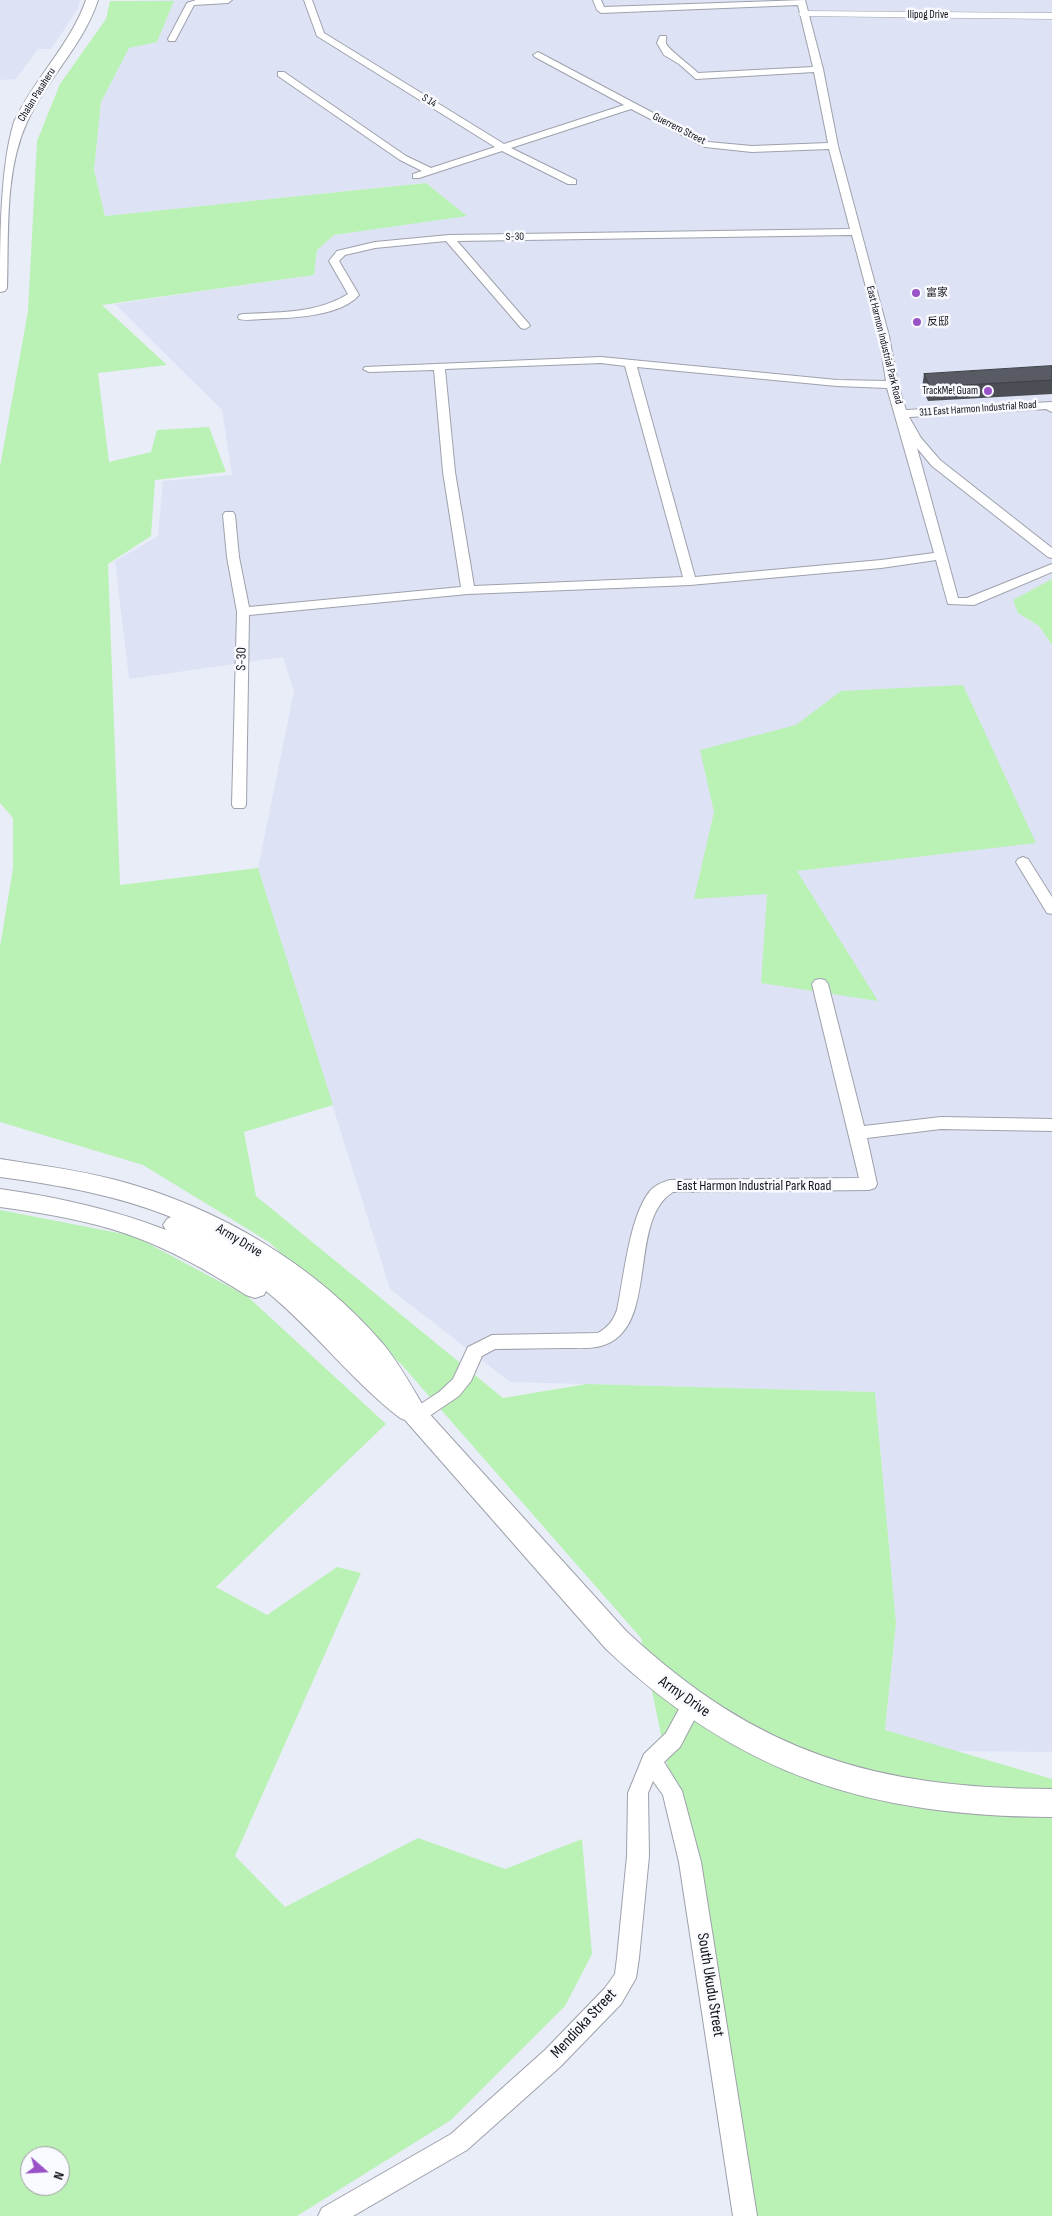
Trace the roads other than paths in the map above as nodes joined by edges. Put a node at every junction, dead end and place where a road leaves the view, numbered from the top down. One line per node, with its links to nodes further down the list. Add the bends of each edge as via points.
1 (92, 0): 21 (main road, Chalan Pasaheru, via 82,24 26,111 11,144 6,167)
2 (228, 0): 9 (street, via 191,3)
3 (308, 0): 15 (street, S 14, via 320,34)
4 (597, 0): 5 (street, via 601,10)
5 (801, 1): 6 (street, East Harmon Industrial Park Road)
6 (804, 14): 7 (street, Ilipog Drive); 11 (street, East Harmon Industrial Park Road)
7 (1052, 16)
8 (664, 38): 11 (street, via 661,43 667,53 696,76)
9 (172, 40)
10 (538, 55): 13 (street, Guerrero Street)
11 (818, 69): 14 (street, East Harmon Industrial Park Road)
12 (282, 74): 16 (street, via 403,158)
13 (632, 105): 14 (street, Guerrero Street, via 705,144 719,147); 15 (street)
14 (833, 146): 19 (street, East Harmon Industrial Park Road)
15 (502, 147): 16 (street); 18 (street, S 14)
16 (430, 171): 17 (street)
17 (416, 176)
18 (572, 182)
19 (855, 232): 20 (street, S-30); 27 (street, East Harmon Industrial Park Road, via 884,336)
20 (450, 238): 22 (street, S-30, via 374,245 341,253 334,261 354,295 343,304 307,312); 23 (street)
21 (0, 288)
22 (243, 317)
23 (525, 326)
24 (630, 363): 25 (street, via 569,360); 27 (street, via 837,383); 34 (street)
25 (438, 366): 26 (street); 35 (street, via 449,472)
26 (369, 368)
27 (892, 385): 29 (street, East Harmon Industrial Park Road)
28 (1052, 409): 29 (street, 311 East Harmon Industrial Road, via 1050,405)
29 (902, 414): 31 (street, via 916,439 936,463); 32 (street, East Harmon Industrial Park Road)
30 (229, 515): 36 (street, S-30)
31 (1052, 554)
32 (940, 556): 33 (street, East Harmon Industrial Park Road, via 953,601 969,602); 34 (street)
33 (1052, 568)
34 (690, 581): 35 (street)
35 (468, 590): 36 (street)
36 (243, 612): 37 (street, S-30)
37 (239, 805)
38 (1023, 862): 39 (street)
39 (1052, 909)
40 (820, 984): 42 (street)
41 (1052, 1125): 42 (street, via 940,1123)
42 (858, 1134): 48 (street, East Harmon Industrial Park Road, via 869,1184 670,1186 661,1191 653,1201 644,1224 622,1324 612,1335 599,1340 492,1342 474,1352 462,1382)
43 (0, 1155): 47 (main road, via 94,1169 130,1178 227,1216 283,1251 334,1295 354,1321)
44 (0, 1168): 47 (main road, Army Drive, via 121,1190 156,1200 216,1227 244,1242 325,1302)
45 (0, 1182): 47 (main road, Army Drive, via 50,1189 118,1205 207,1240 284,1293)
46 (0, 1198): 47 (main road, via 73,1209 165,1238 219,1266)
47 (366, 1360): 48 (main road, Army Drive, via 384,1392)
48 (416, 1416): 49 (main road, Army Drive, via 616,1640 640,1665)
49 (692, 1705): 50 (street, Mendioka Street, via 673,1740); 51 (main road, Army Drive, via 781,1753 867,1784 945,1798)
50 (652, 1761): 52 (street, Mendioka Street, via 638,1793 638,1856 625,1978 613,1996 553,2058 459,2142); 53 (street, South Ukudu Street, via 672,1791 690,1862)
51 (1052, 1803)
52 (330, 2216)
53 (745, 2216)

